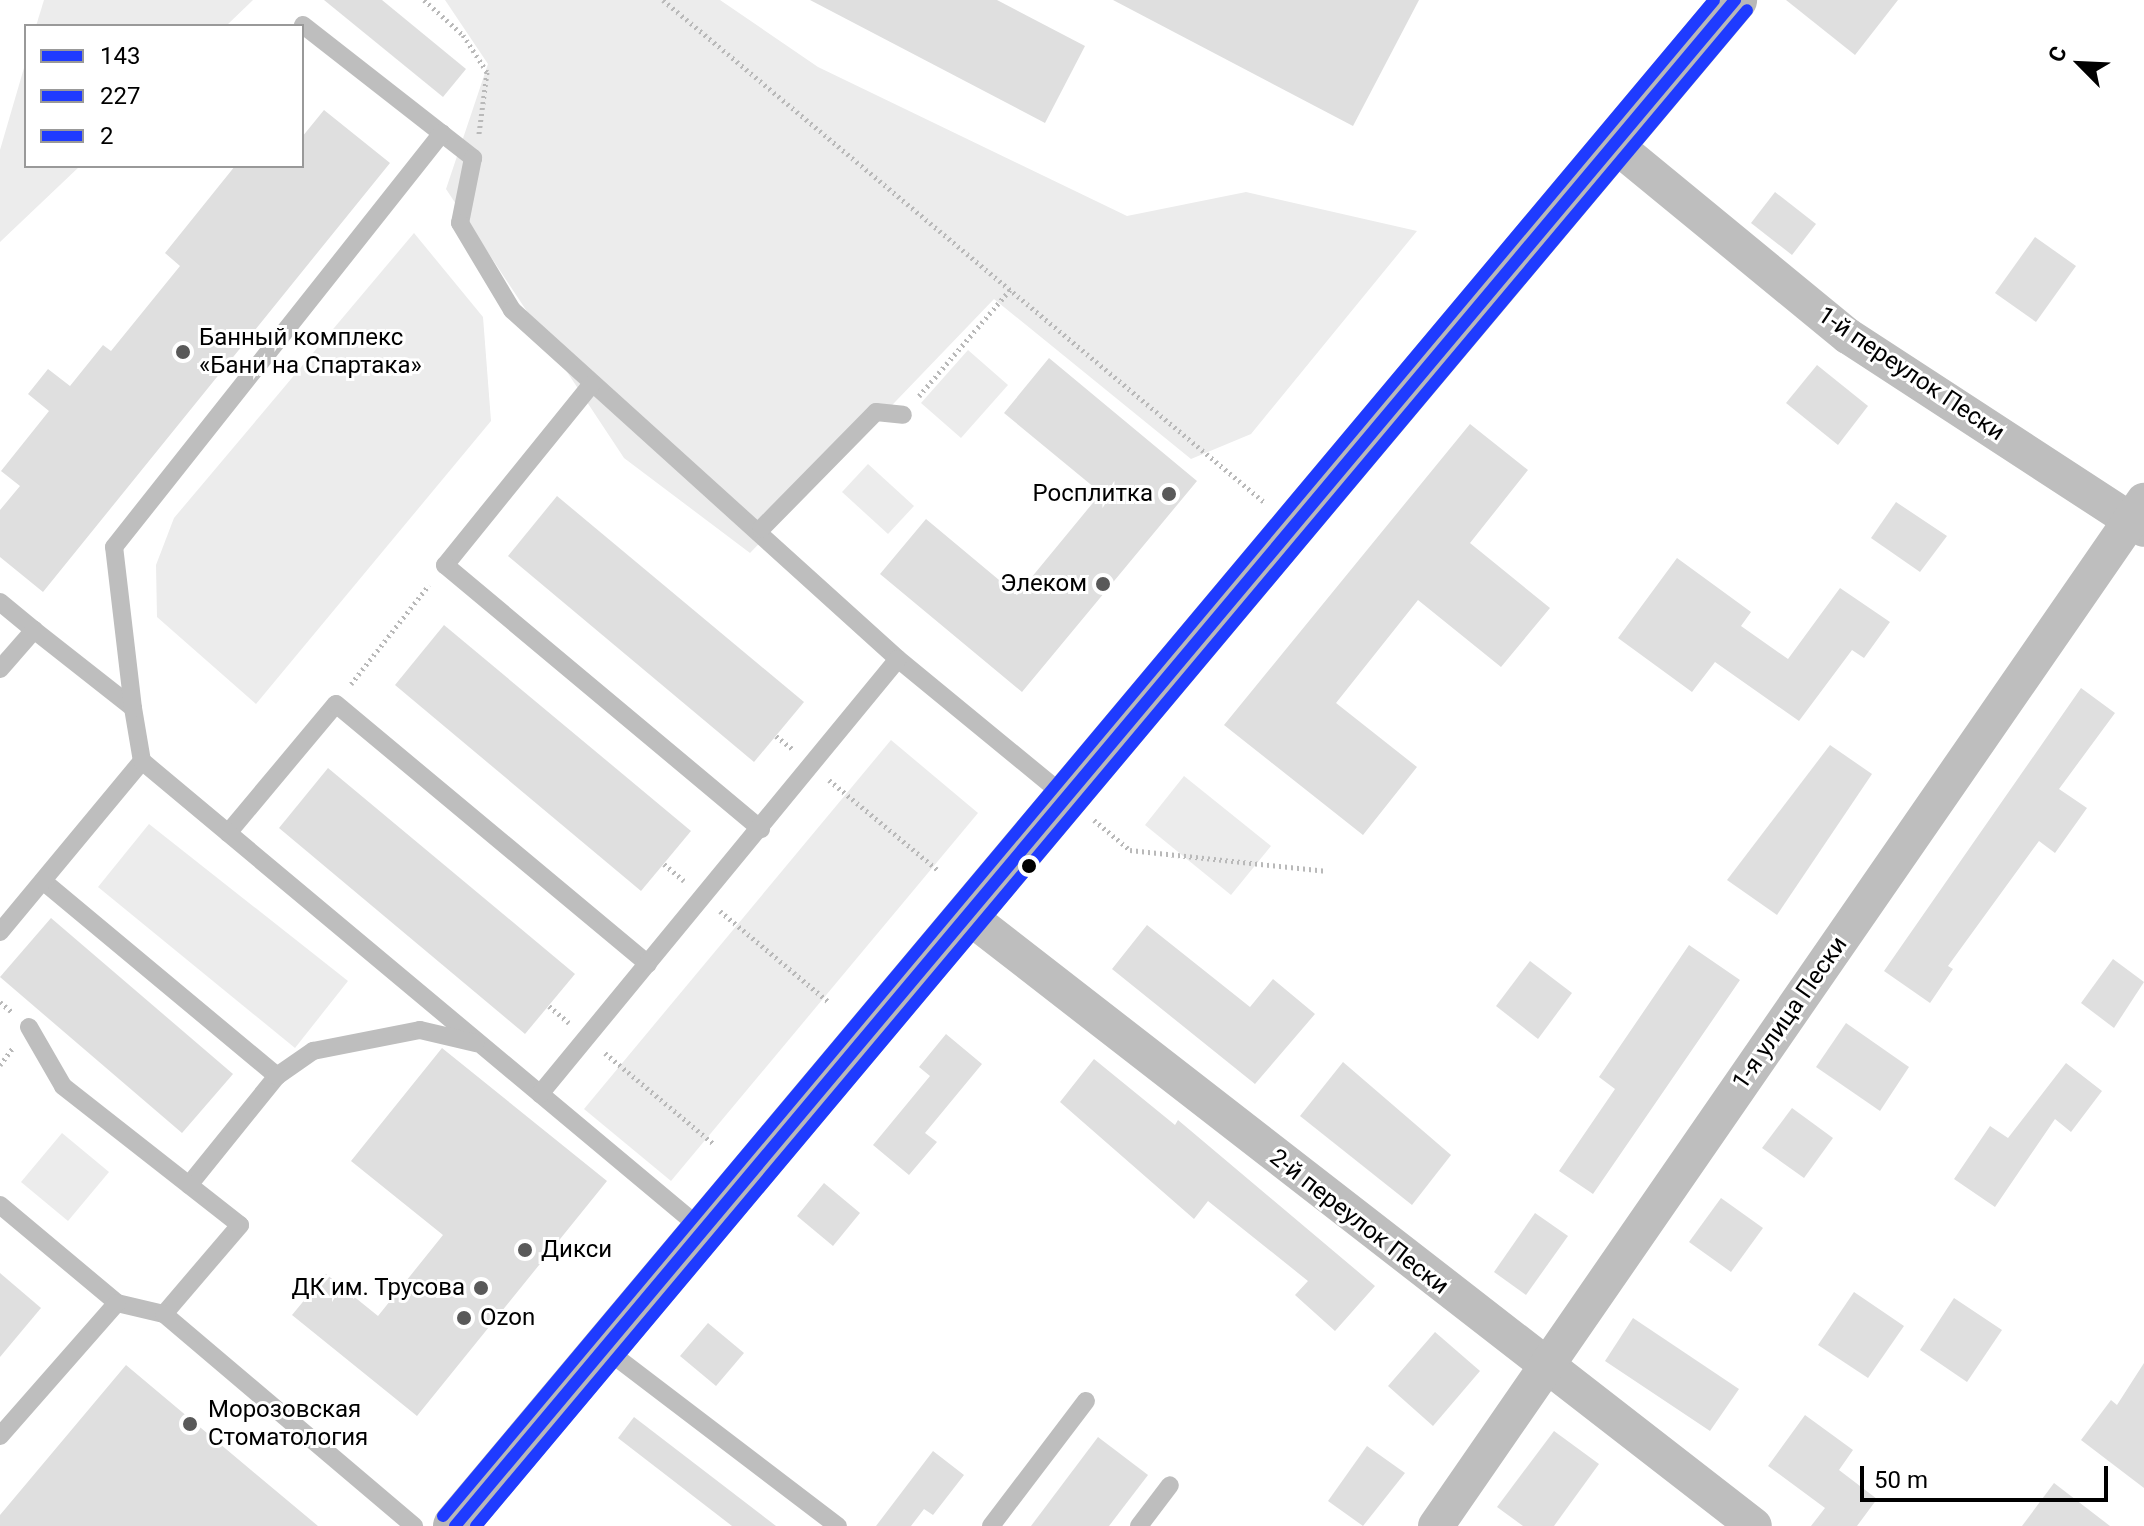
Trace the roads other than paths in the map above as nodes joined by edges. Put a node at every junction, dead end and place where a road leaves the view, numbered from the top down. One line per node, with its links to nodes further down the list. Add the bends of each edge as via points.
1 (1735, 0): 4 (main road)
2 (304, 26): 3 (lane)
3 (442, 133): 5 (lane, via 473,158 460,223 512,310); 13 (lane, via 114,547)
4 (1614, 144): 7 (street, 1-й переулок Пески, via 1848,336); 15 (main road)
5 (591, 385): 8 (lane); 16 (lane, via 445,565)
6 (903, 415): 8 (lane, via 876,412)
7 (2140, 517): 32 (street, 1-я улица Пески)
8 (761, 529): 11 (lane)
9 (0, 602): 10 (lane)
10 (34, 630): 12 (lane); 13 (lane)
11 (898, 659): 15 (lane); 16 (lane)
12 (0, 669)
13 (133, 708): 14 (lane)
14 (142, 761): 17 (lane); 18 (lane)
15 (1066, 797): 19 (main road)
16 (761, 829): 21 (lane)
17 (228, 833): 21 (lane, via 336,704); 23 (lane)
18 (43, 881): 20 (lane); 24 (lane)
19 (967, 915): 28 (main road); 32 (street, 2-й переулок Пески)
20 (0, 932)
21 (648, 964): 25 (lane)
22 (29, 1027): 26 (lane, via 63,1086)
23 (480, 1044): 24 (lane, via 420,1030 345,1040 313,1051); 25 (lane)
24 (277, 1076): 26 (lane)
25 (540, 1094): 28 (lane)
26 (189, 1185): 30 (lane, via 240,1225)
27 (0, 1205): 29 (lane)
28 (703, 1230): 31 (main road)
29 (117, 1303): 30 (lane); 34 (lane)
30 (164, 1314): 37 (lane)
31 (604, 1348): 36 (main road); 38 (lane)
32 (1545, 1368): 41 (street, 1-я улица Пески); 42 (street, 2-й переулок Пески)
33 (1086, 1401): 39 (lane)
34 (0, 1436)
35 (1170, 1485): 40 (lane)
36 (472, 1520)
37 (414, 1526)
38 (838, 1526)
39 (991, 1526)
40 (1139, 1526)
41 (1436, 1526)
42 (1754, 1526)

